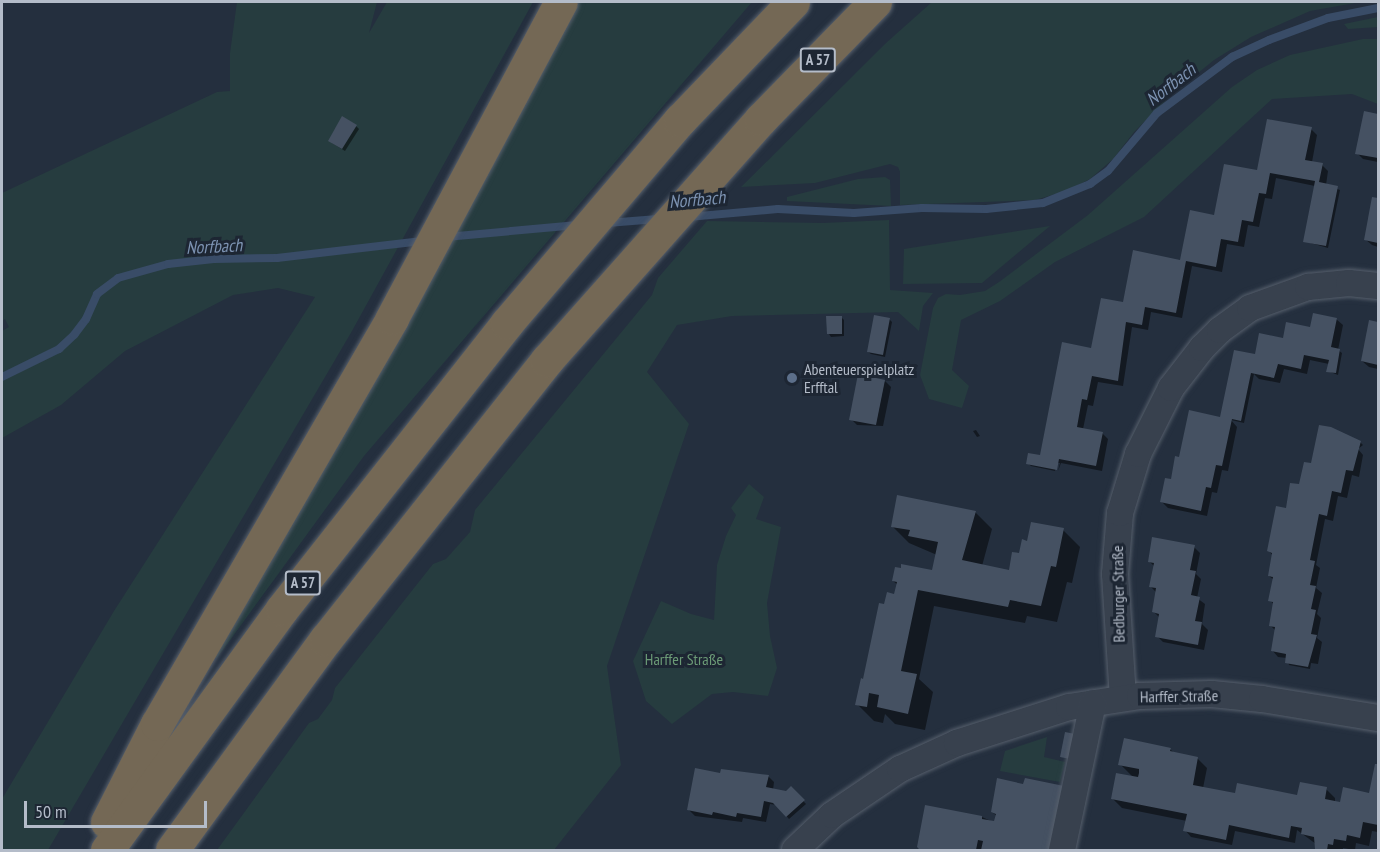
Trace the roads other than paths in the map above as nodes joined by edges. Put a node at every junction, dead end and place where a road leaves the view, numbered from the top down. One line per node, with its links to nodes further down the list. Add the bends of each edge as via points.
1 (561, 2): 9 (highway, via 392,318 158,724)
2 (792, 2): 10 (highway, A 57, via 632,174 507,323 282,609)
3 (875, 2): 11 (highway, A 57, via 761,119 547,360 326,639)
4 (1378, 286): 5 (street, Bedburger Straße, via 1321,285 1258,304 1220,330 1172,388 1138,453 1120,513 1115,574)
5 (1123, 698): 6 (street, Harffer Straße); 7 (street, Harffer Straße, via 1230,695)
6 (1094, 703): 8 (street, Harffer Straße, via 1009,724 900,769 832,815); 12 (street)
7 (1378, 718)
8 (800, 849)
9 (92, 850)
10 (107, 850)
11 (172, 850)
12 (1062, 850)

